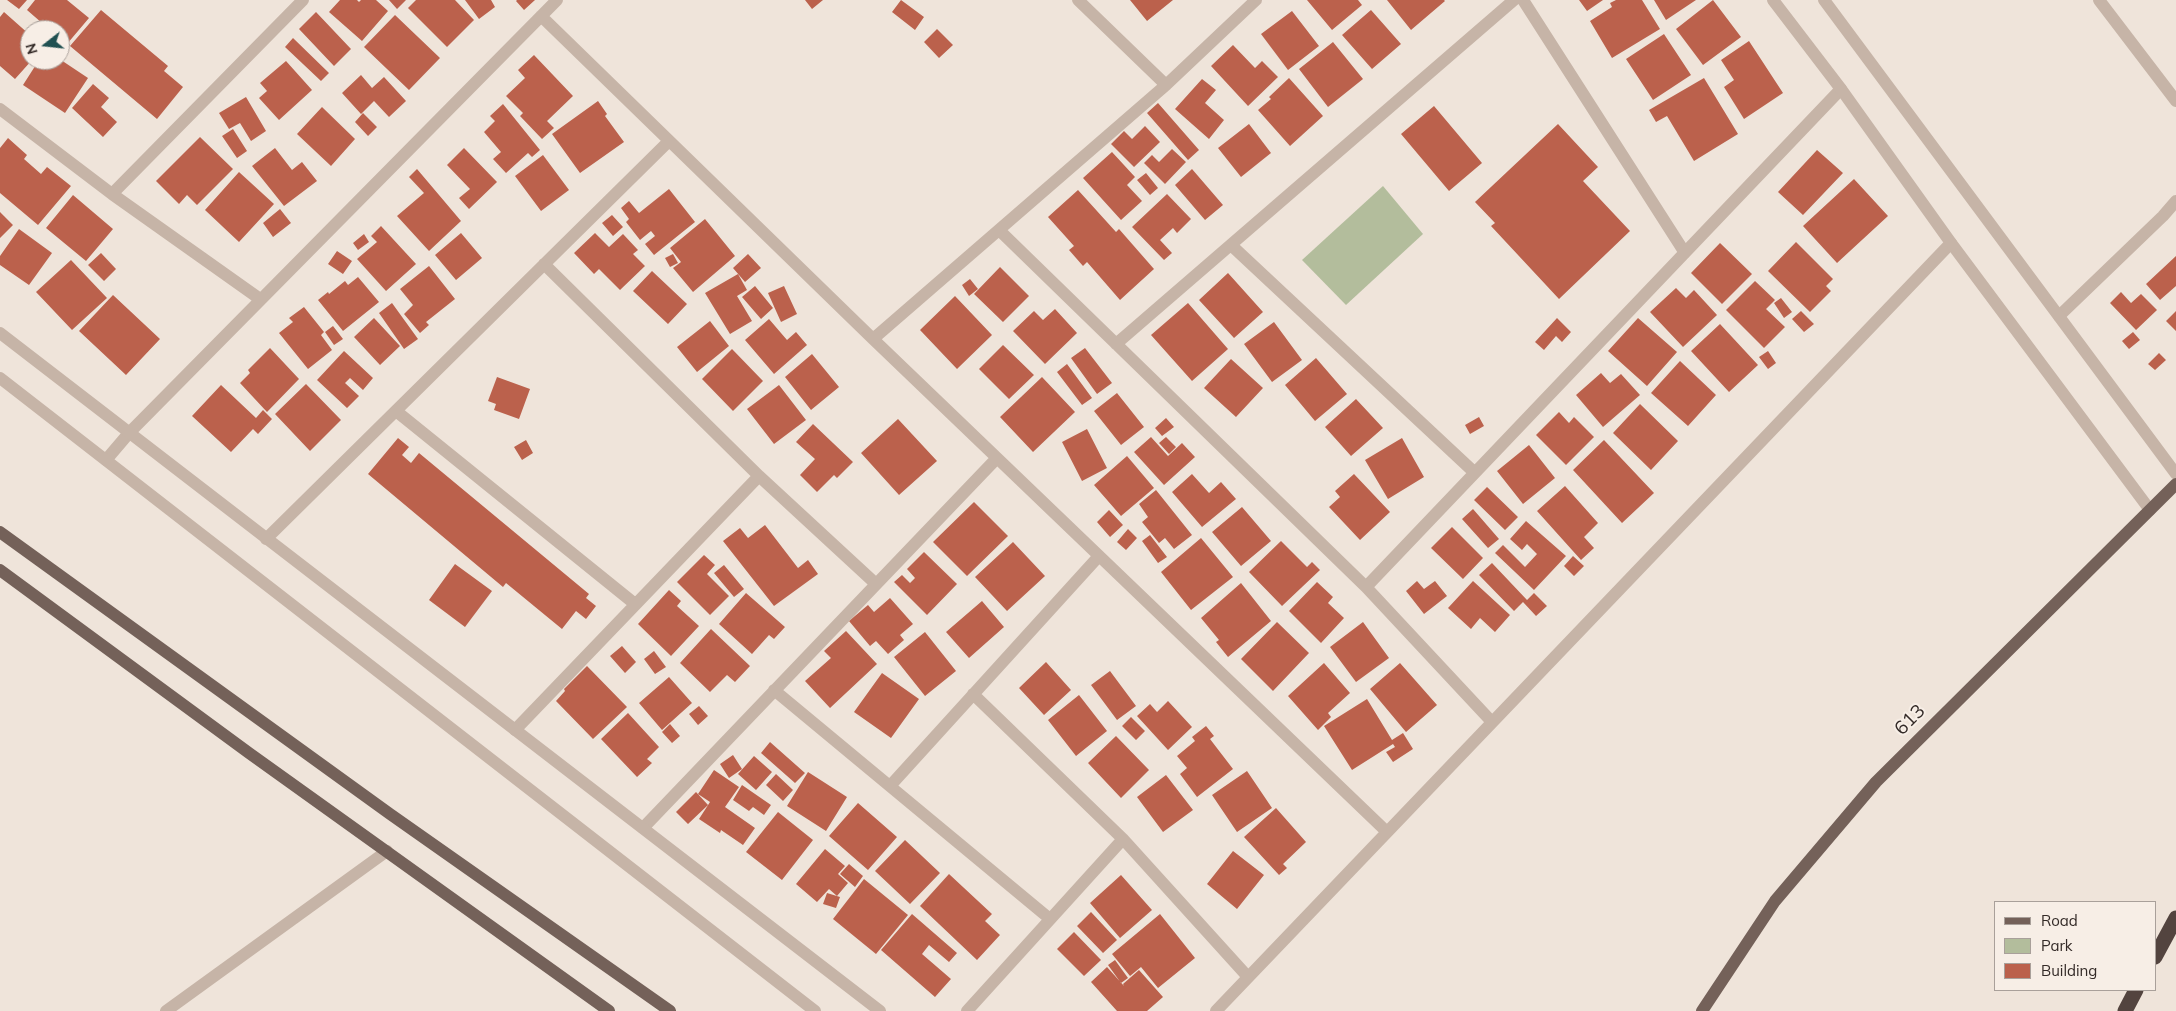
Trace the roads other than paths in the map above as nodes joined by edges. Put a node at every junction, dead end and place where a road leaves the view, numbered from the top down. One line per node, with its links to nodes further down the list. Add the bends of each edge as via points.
1 (303, 0): 16 (street)
2 (557, 0): 10 (street)
3 (1078, 0): 11 (street)
4 (1256, 0): 11 (street)
5 (1514, 0): 20 (street)
6 (1523, 0): 21 (street)
7 (1773, 0): 12 (street)
8 (1824, 0): 24 (street)
9 (2099, 0): 13 (street)
10 (541, 16): 15 (street); 23 (street)
11 (1166, 85): 18 (street)
12 (1841, 89): 19 (street); 21 (street)
13 (2176, 101)
14 (0, 109): 16 (street)
15 (669, 141): 22 (street); 26 (street)
16 (112, 194): 23 (street)
17 (2176, 201): 24 (street)
18 (998, 230): 26 (street); 27 (street)
19 (1951, 243): 37 (street); 47 (street)
20 (1231, 245): 27 (street); 33 (street)
21 (1685, 252): 33 (street)
22 (544, 264): 29 (street); 35 (street)
23 (260, 299): 30 (street)
24 (2059, 316): 34 (street)
25 (0, 333): 30 (street)
26 (873, 339): 31 (street)
27 (1116, 344): 43 (street)
28 (0, 378): 32 (street)
29 (396, 410): 39 (street); 44 (street)
30 (129, 433): 32 (street); 39 (street)
31 (997, 458): 40 (street); 42 (street)
32 (106, 460): 62 (street)
33 (1475, 473): 43 (street)
34 (2176, 474)
35 (758, 476): 42 (street); 44 (street)
36 (2176, 484): 37 (main road, 613)
37 (2150, 510): 66 (main road, 613, via 1876,782 1775,901)
38 (0, 532): 61 (main road, via 374,803)
39 (266, 539): 48 (street)
40 (1100, 556): 46 (street); 51 (street)
41 (0, 570): 53 (main road)
42 (876, 584): 45 (street)
43 (1366, 587): 47 (street)
44 (635, 604): 48 (street)
45 (774, 690): 49 (street); 50 (street)
46 (974, 694): 49 (street); 52 (street)
47 (1492, 722): 51 (street)
48 (514, 730): 50 (street)
49 (890, 786): 55 (street)
50 (643, 828): 63 (street)
51 (1387, 832): 57 (street)
52 (1123, 839): 55 (street); 57 (street)
53 (387, 851): 59 (street); 60 (main road)
54 (2176, 918): 56 (highway)
55 (1050, 919): 64 (street)
56 (2156, 954)
57 (1248, 977): 65 (street)
58 (2135, 991): 67 (highway)
59 (166, 1011)
60 (609, 1011)
61 (670, 1011)
62 (815, 1011)
63 (880, 1011)
64 (967, 1011)
65 (1216, 1011)
66 (1702, 1011)
67 (2125, 1011)

